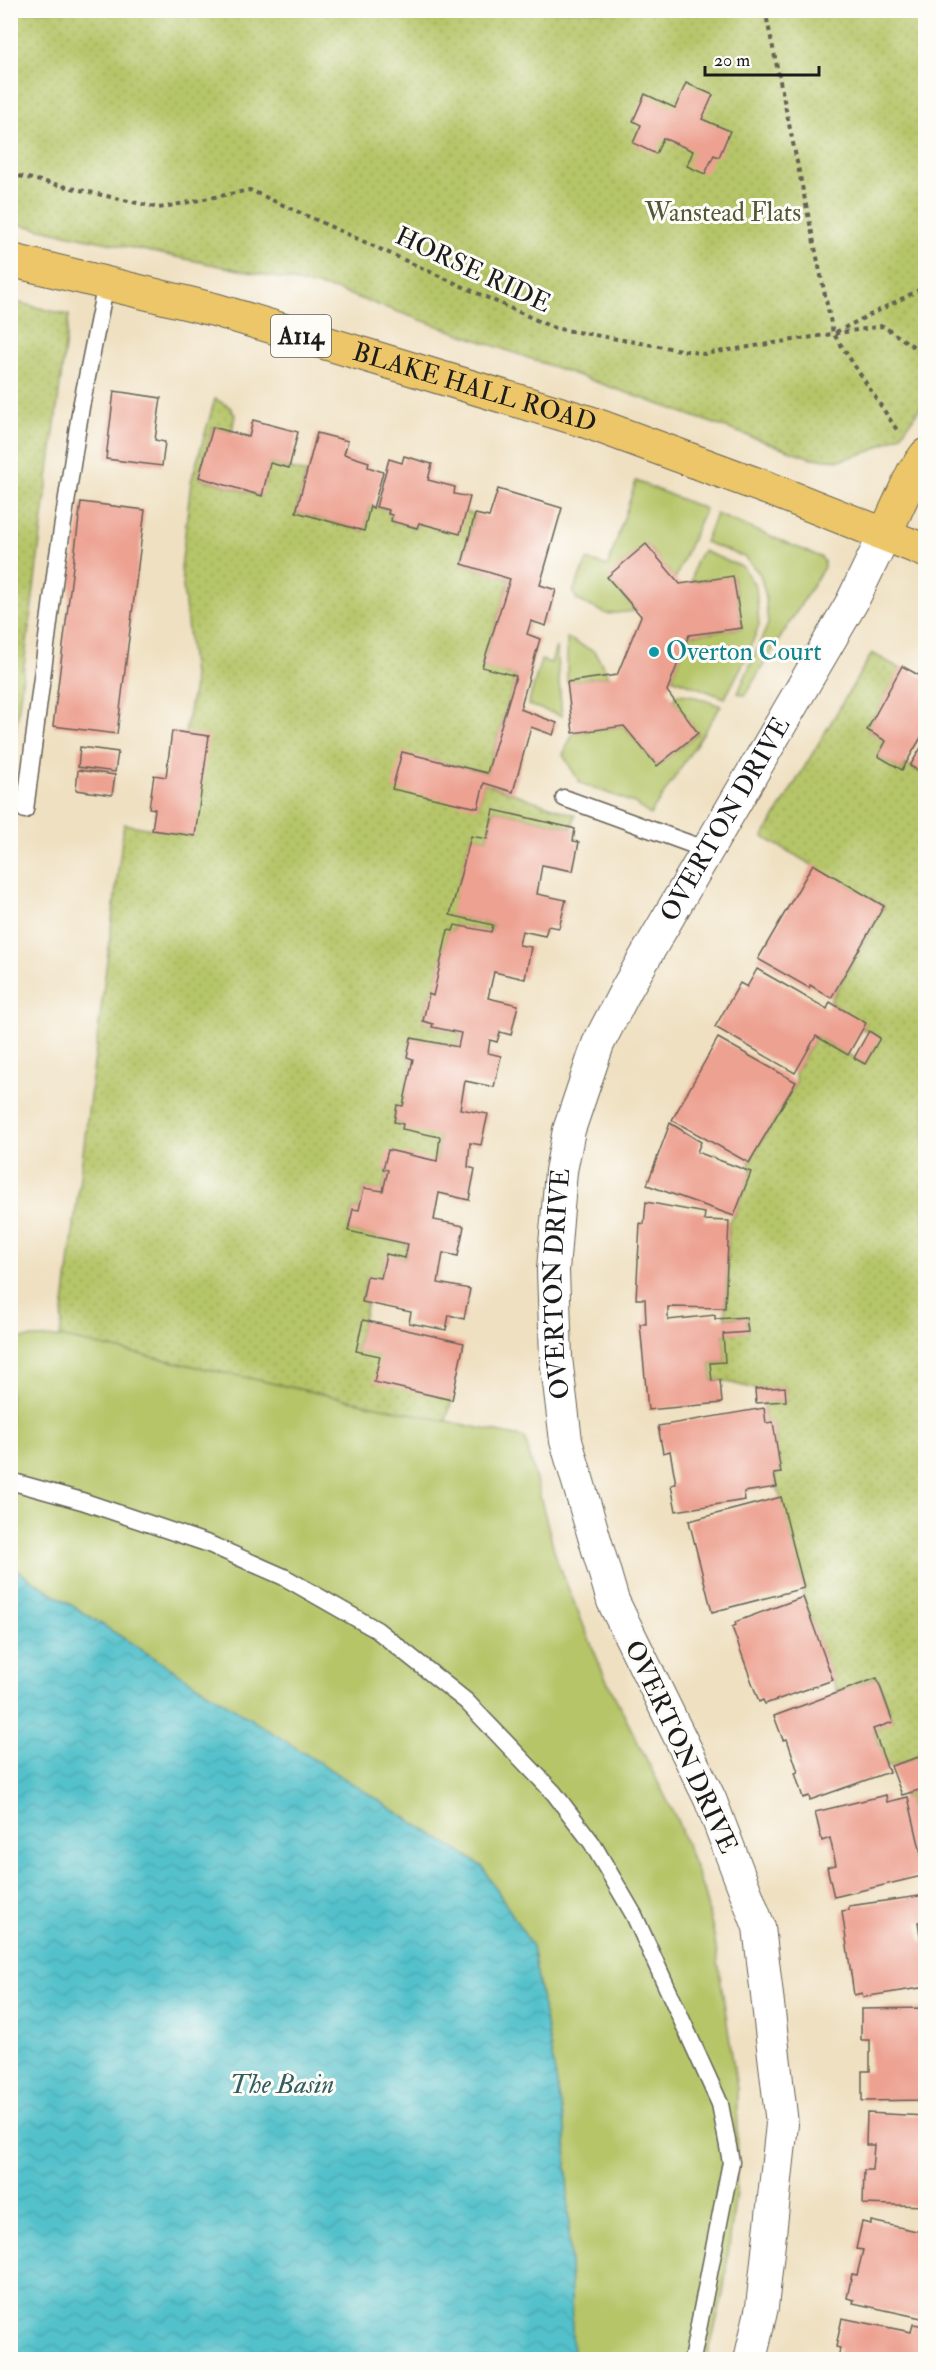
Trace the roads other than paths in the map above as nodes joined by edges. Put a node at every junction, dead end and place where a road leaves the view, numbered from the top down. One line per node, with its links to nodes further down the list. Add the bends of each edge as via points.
1 (10, 260): 2 (main road, BLAKE HALL ROAD / A114)
2 (106, 283): 4 (main road, BLAKE HALL ROAD / A114, via 216,310 588,422); 7 (lane, via 79,419 56,568)
3 (919, 464): 4 (main road)
4 (885, 534): 5 (main road, BLAKE HALL ROAD); 8 (street, OVERTON DRIVE, via 847,610)
5 (926, 551)
6 (564, 798): 8 (lane)
7 (25, 810)
8 (707, 850): 11 (street, OVERTON DRIVE, via 598,1044 569,1130 561,1171 553,1270 556,1358 566,1441 613,1601 710,1799 759,1928 782,2124 762,2307)
9 (10, 1481): 10 (lane, via 209,1544 284,1577 377,1630 466,1701 554,1793 592,1843 634,1915 720,2104 731,2162)
10 (692, 2360)
11 (750, 2360)

